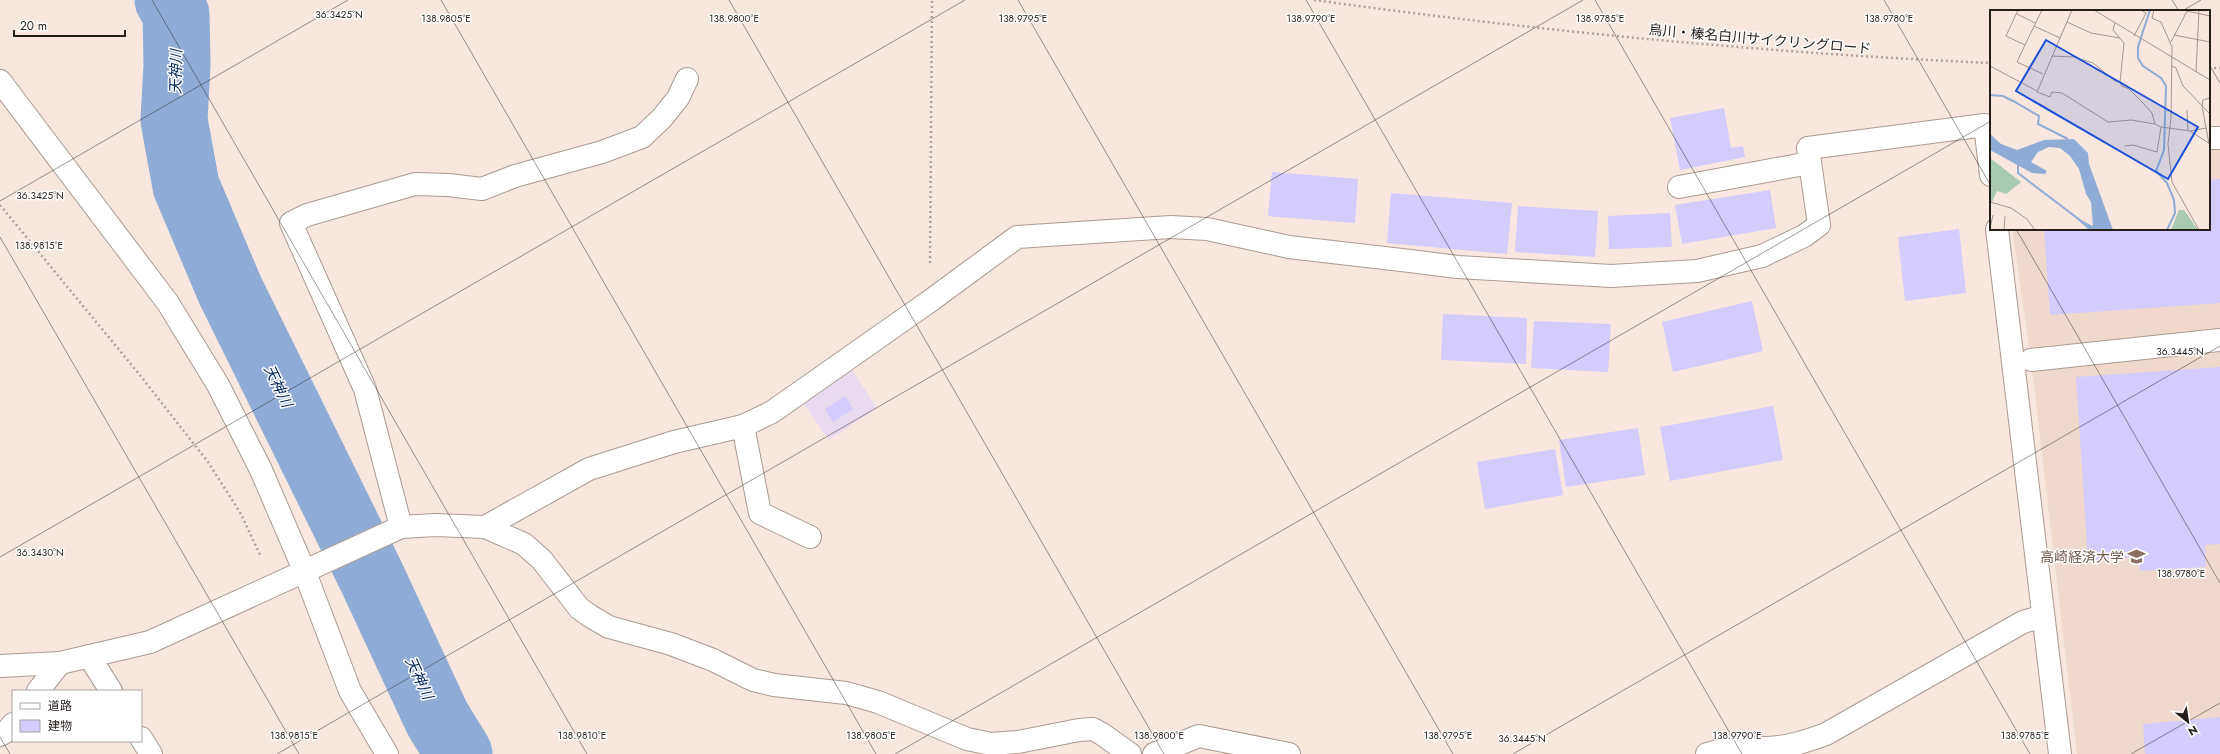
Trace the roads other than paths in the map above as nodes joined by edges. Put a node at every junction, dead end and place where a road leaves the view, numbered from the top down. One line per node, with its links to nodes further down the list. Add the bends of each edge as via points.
1 (687, 79): 12 (street, via 678,98 642,137 602,152 515,176 482,189 414,184 307,215 291,223 365,389)
2 (0, 81): 14 (street, via 168,303 218,385 261,470)
3 (1989, 141): 4 (street); 5 (street, via 1985,125 1808,148)
4 (1990, 158)
5 (1810, 163): 6 (street); 10 (street, via 1819,224 1804,236 1762,256 1697,271 1612,276 1426,263 1289,247 1207,229 1171,227 1017,237 772,412)
6 (1679, 187)
7 (1997, 230): 15 (street)
8 (2220, 340): 9 (street)
9 (2031, 360)
10 (743, 426): 11 (street, via 674,442 589,469); 13 (street, via 760,513)
11 (486, 527): 12 (street, via 435,525); 26 (street, via 524,544 542,560 578,608 609,627 671,644 713,660 753,680 774,685 846,693 878,702 967,738 991,744 1092,729)
12 (391, 531): 14 (street)
13 (810, 537)
14 (304, 570): 16 (street, via 150,642); 25 (street, via 350,691)
15 (2043, 616): 29 (street, via 2023,622 1826,734 1802,743 1770,748 1725,748); 30 (street)
16 (88, 656): 17 (street); 20 (street)
17 (60, 663): 18 (street); 19 (street)
18 (0, 666)
19 (39, 690)
20 (110, 690)
21 (12, 725): 22 (street)
22 (0, 735)
23 (142, 740): 24 (street)
24 (151, 754)
25 (387, 754)
26 (1130, 754)
27 (1154, 754): 28 (street, via 1199,736)
28 (1289, 754)
29 (1706, 754)
30 (2060, 754)

